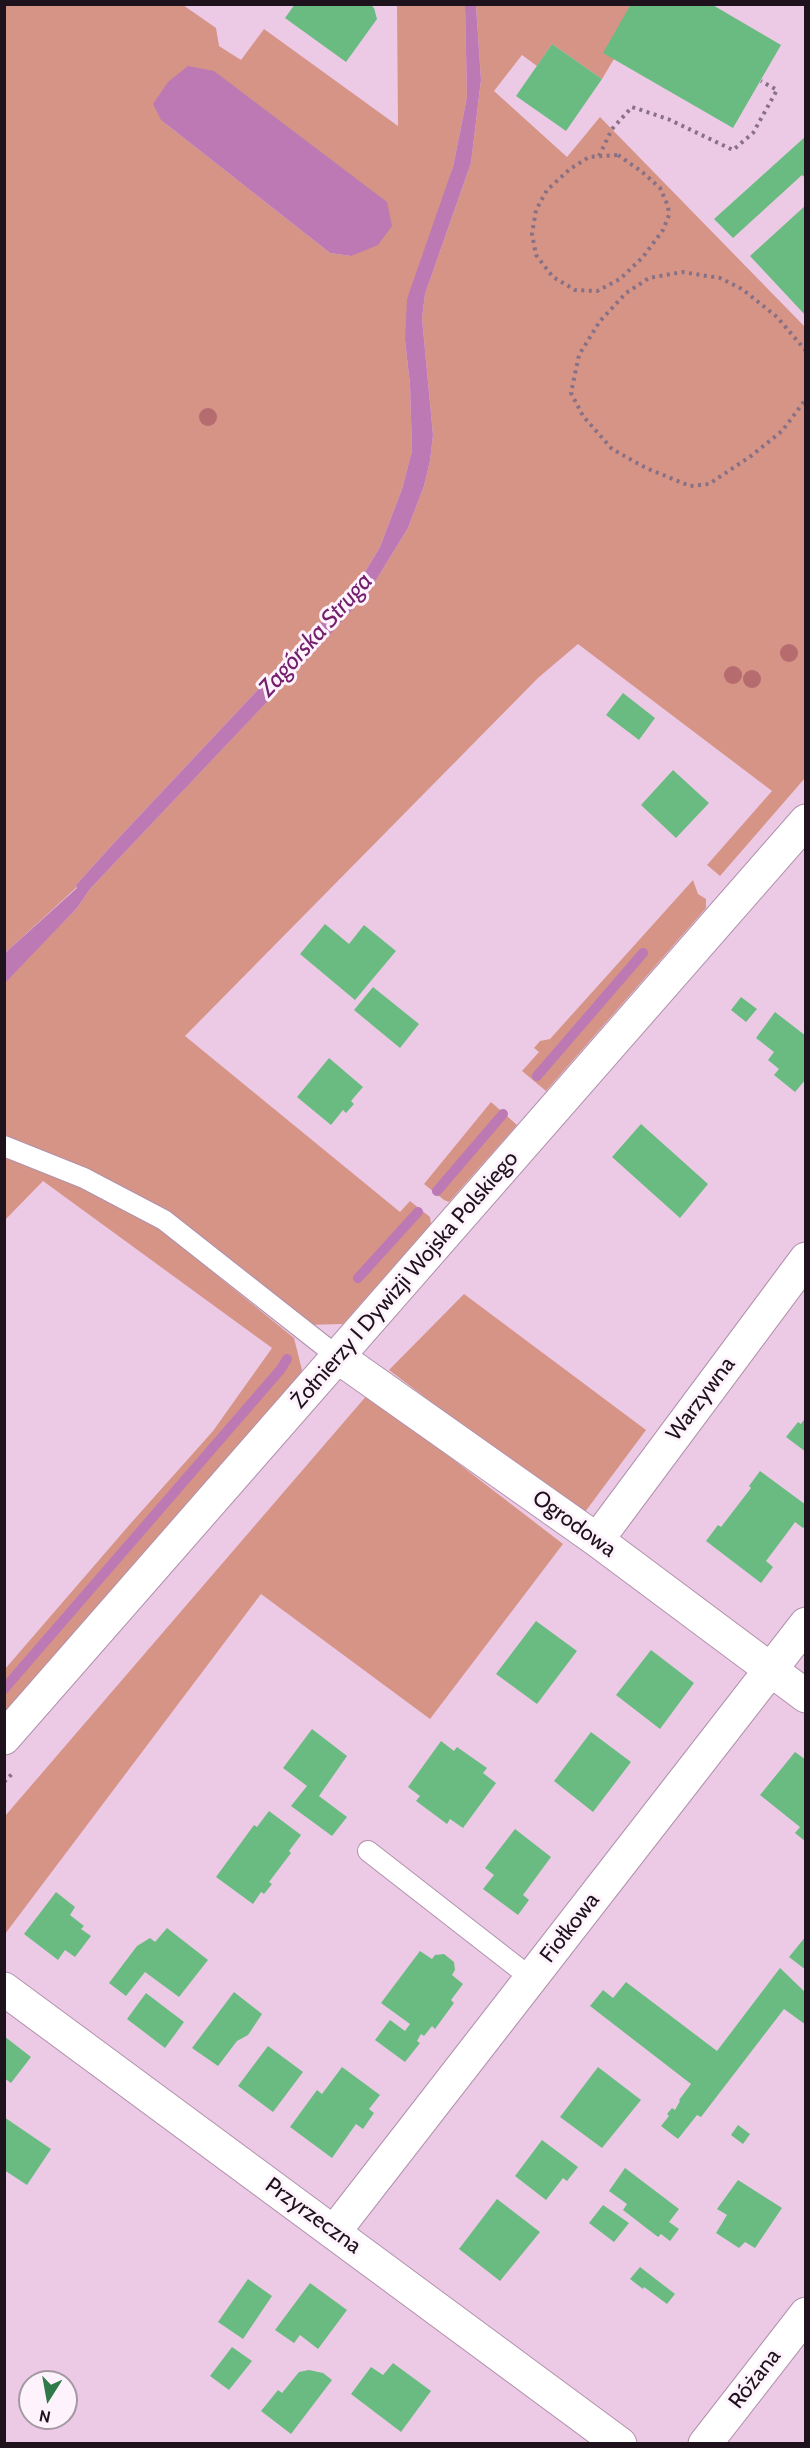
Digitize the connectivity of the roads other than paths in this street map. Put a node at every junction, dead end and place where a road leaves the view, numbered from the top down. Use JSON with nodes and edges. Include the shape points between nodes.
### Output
{"nodes":[{"id":1,"x":806,"y":821,"type":"edge"},
{"id":2,"x":4,"y":1146,"type":"edge"},
{"id":3,"x":806,"y":1259,"type":"edge"},
{"id":4,"x":338,"y":1357,"type":"junction"},
{"id":5,"x":597,"y":1540,"type":"junction"},
{"id":6,"x":806,"y":1624,"type":"edge"},
{"id":7,"x":770,"y":1670,"type":"junction"},
{"id":8,"x":806,"y":1696,"type":"edge"},
{"id":9,"x":4,"y":1738,"type":"edge"},
{"id":10,"x":368,"y":1851,"type":"dead end"},
{"id":11,"x":531,"y":1978,"type":"junction"},
{"id":12,"x":4,"y":1989,"type":"edge"},
{"id":13,"x":334,"y":2232,"type":"junction"},
{"id":14,"x":806,"y":2314,"type":"edge"},
{"id":15,"x":620,"y":2444,"type":"edge"},
{"id":16,"x":705,"y":2444,"type":"edge"}],
"edges":[{"from":1,"to":4,"type":"street","name":"Żołnierzy I Dywizji Wojska Polskiego"},
{"from":2,"to":4,"type":"lane","via":[[84,1178],[164,1220]]},
{"from":3,"to":5,"type":"street","name":"Warzywna"},
{"from":4,"to":5,"type":"street","name":"Ogrodowa"},
{"from":4,"to":9,"type":"street","name":"Żołnierzy I Dywizji Wojska Polskiego"},
{"from":5,"to":7,"type":"street","name":"Ogrodowa"},
{"from":6,"to":7,"type":"street","name":"Fiołkowa"},
{"from":7,"to":8,"type":"street","name":"Ogrodowa"},
{"from":7,"to":11,"type":"street","name":"Fiołkowa"},
{"from":10,"to":11,"type":"lane"},
{"from":11,"to":13,"type":"street","name":"Fiołkowa"},
{"from":12,"to":13,"type":"street","name":"Przyrzeczna"},
{"from":13,"to":15,"type":"street","name":"Przyrzeczna"},
{"from":14,"to":16,"type":"street","name":"Różana"}]}
